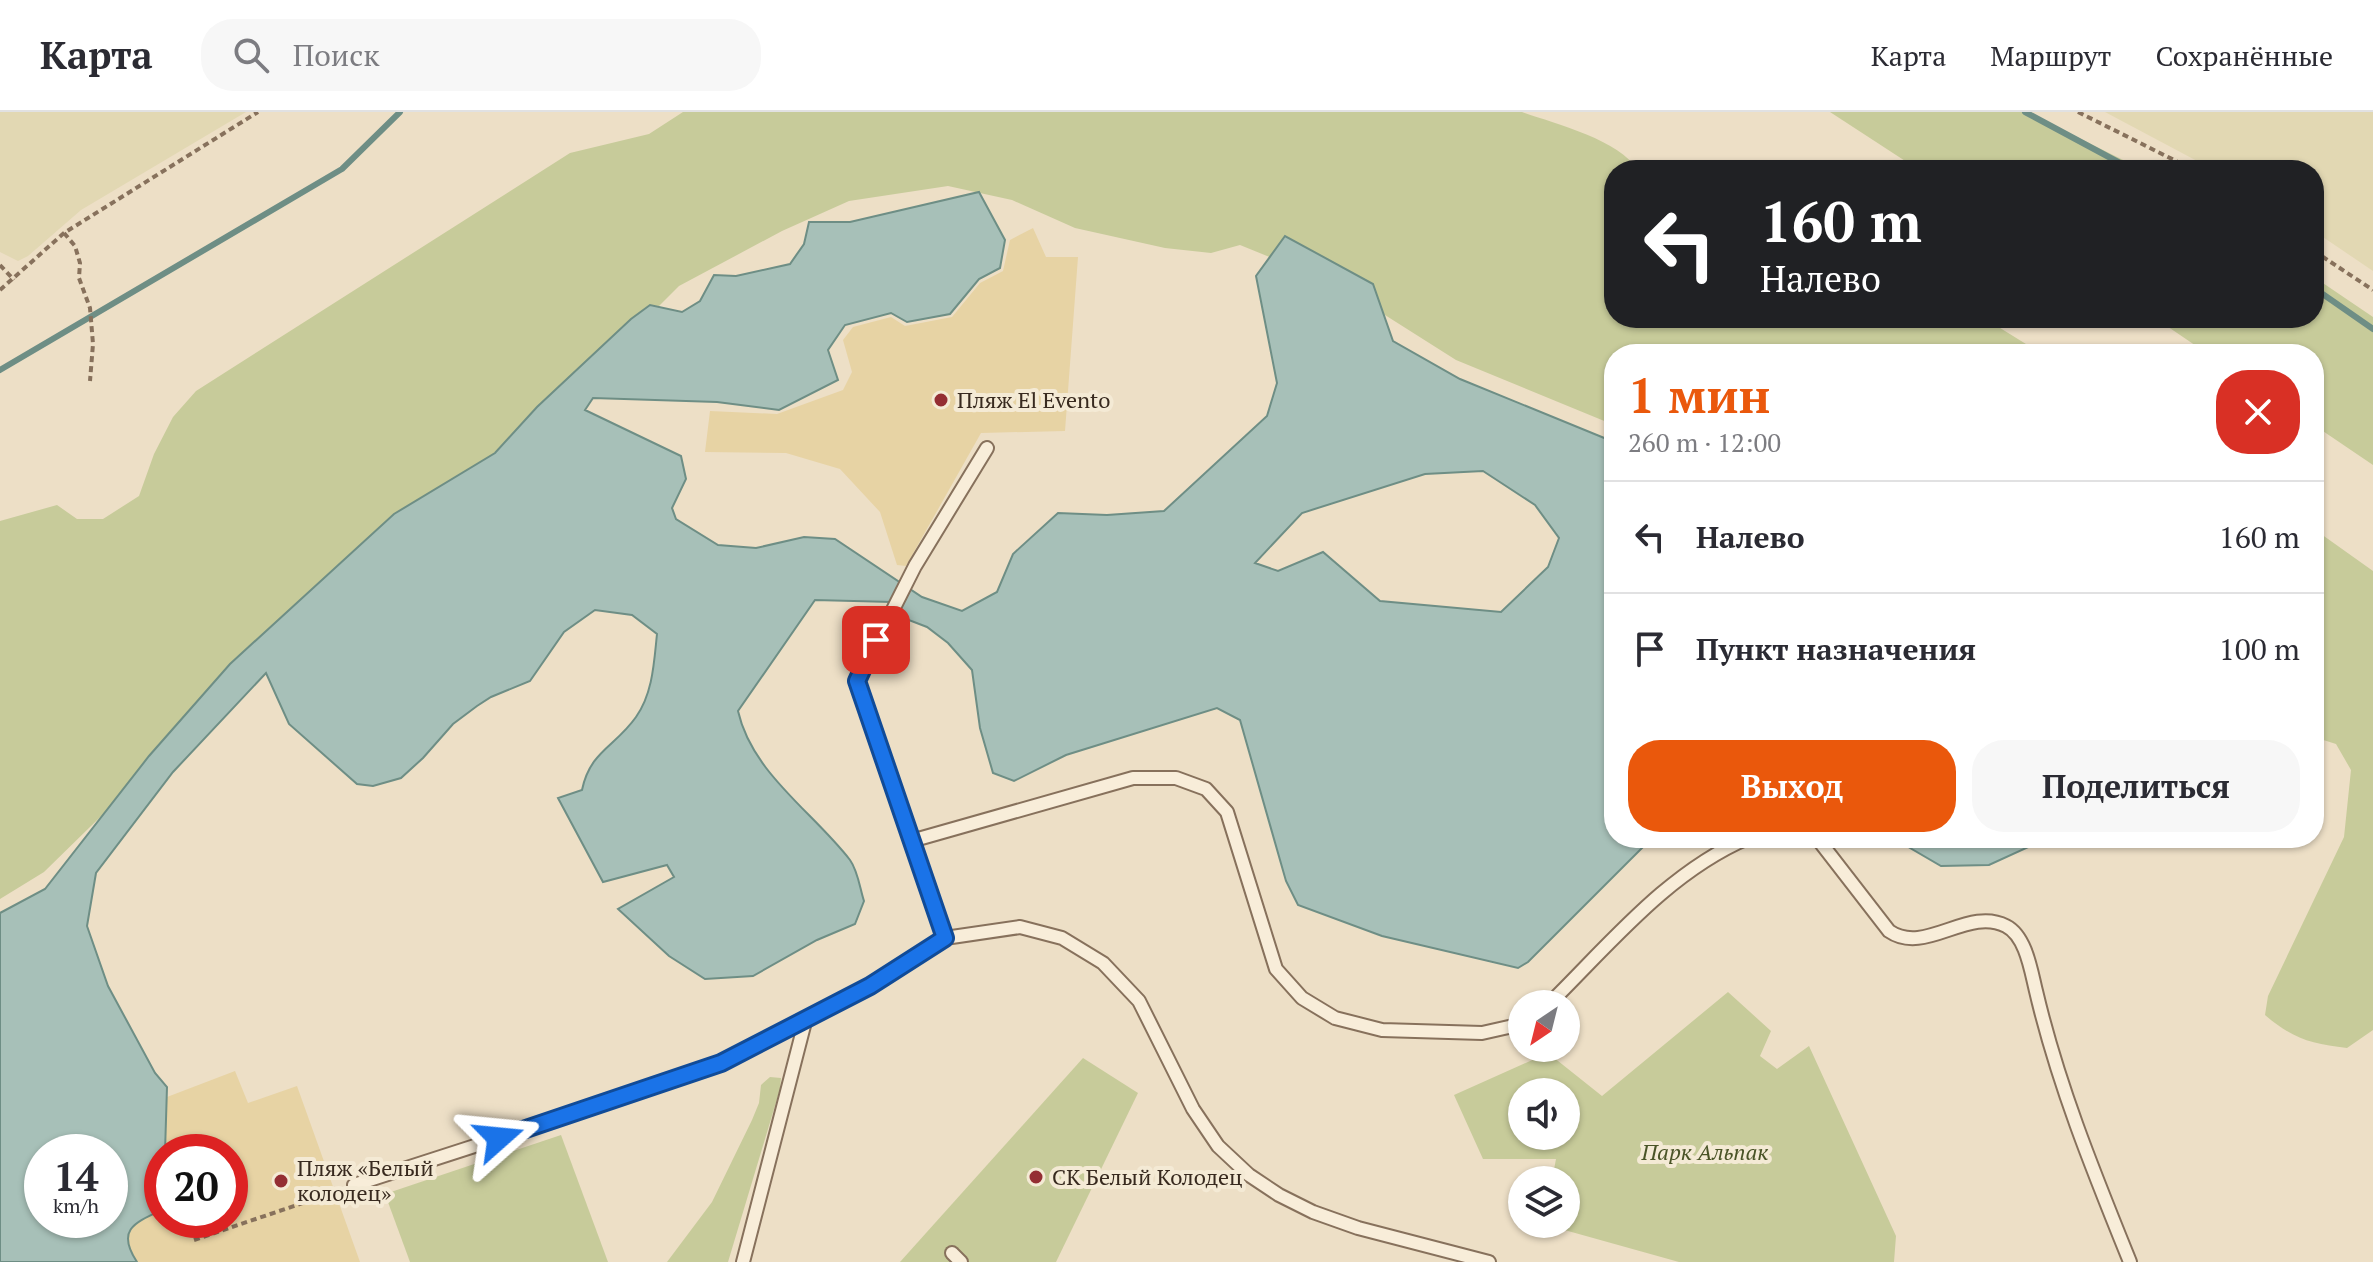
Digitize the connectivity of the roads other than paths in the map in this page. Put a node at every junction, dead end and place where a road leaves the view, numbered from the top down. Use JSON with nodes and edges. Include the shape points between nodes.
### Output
{"nodes":[{"id":1,"x":987,"y":448,"type":"dead end"},
{"id":2,"x":911,"y":841,"type":"junction"},
{"id":3,"x":1724,"y":848,"type":"edge"},
{"id":4,"x":1825,"y":848,"type":"edge"},
{"id":5,"x":945,"y":938,"type":"junction"},
{"id":6,"x":1563,"y":990,"type":"edge"},
{"id":7,"x":806,"y":1018,"type":"junction"},
{"id":8,"x":1508,"y":1027,"type":"edge"},
{"id":9,"x":354,"y":1185,"type":"road end"},
{"id":10,"x":743,"y":1262,"type":"edge"},
{"id":11,"x":1489,"y":1262,"type":"edge"},
{"id":12,"x":2130,"y":1262,"type":"edge"}],
"edges":[{"from":1,"to":2,"type":"lane","via":[[915,566],[857,681]]},
{"from":2,"to":5,"type":"lane"},
{"from":2,"to":8,"type":"lane","via":[[1133,778],[1176,778],[1206,789],[1227,812],[1276,969],[1302,998],[1335,1018],[1382,1030],[1482,1033]]},
{"from":3,"to":6,"type":"lane","via":[[1680,876]]},
{"from":4,"to":12,"type":"lane","via":[[1899,938],[1980,921],[2006,926],[2020,939],[2051,1054]]},
{"from":5,"to":7,"type":"lane","via":[[870,986]]},
{"from":5,"to":11,"type":"lane","via":[[1020,927],[1062,938],[1103,963],[1139,1001],[1193,1109],[1218,1146],[1249,1175],[1313,1212]]},
{"from":7,"to":9,"type":"lane","via":[[721,1063]]},
{"from":7,"to":10,"type":"lane"}]}
